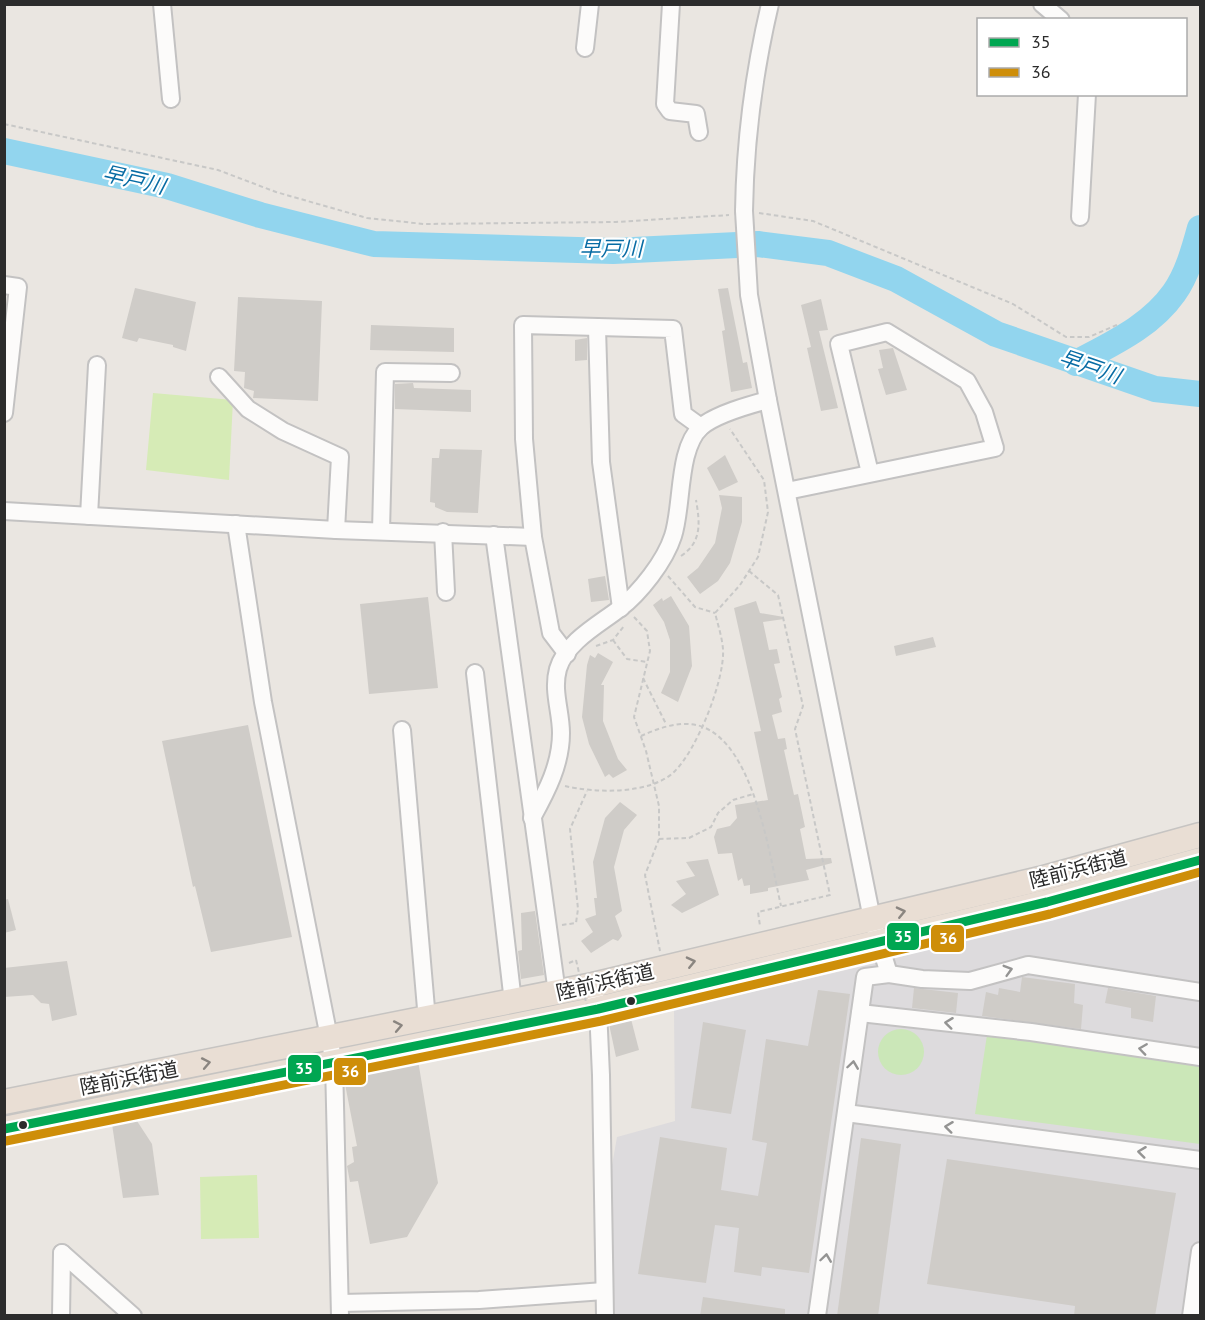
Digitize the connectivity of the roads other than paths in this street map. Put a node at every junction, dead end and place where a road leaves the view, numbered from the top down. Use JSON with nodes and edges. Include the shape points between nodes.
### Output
{"nodes":[{"id":1,"x":162,"y":4,"type":"edge"},
{"id":2,"x":590,"y":4,"type":"edge"},
{"id":3,"x":671,"y":4,"type":"edge"},
{"id":4,"x":770,"y":4,"type":"edge"},
{"id":5,"x":1042,"y":4,"type":"edge"},
{"id":6,"x":1059,"y":18,"type":"edge"},
{"id":7,"x":585,"y":48,"type":"dead end"},
{"id":8,"x":1087,"y":96,"type":"edge"},
{"id":9,"x":171,"y":99,"type":"dead end"},
{"id":10,"x":699,"y":132,"type":"dead end"},
{"id":11,"x":1080,"y":217,"type":"dead end"},
{"id":12,"x":4,"y":285,"type":"edge"},
{"id":13,"x":597,"y":328,"type":"junction"},
{"id":14,"x":97,"y":366,"type":"dead end"},
{"id":15,"x":451,"y":373,"type":"dead end"},
{"id":16,"x":219,"y":377,"type":"dead end"},
{"id":17,"x":768,"y":400,"type":"junction"},
{"id":18,"x":4,"y":414,"type":"edge"},
{"id":19,"x":701,"y":427,"type":"junction"},
{"id":20,"x":870,"y":473,"type":"junction"},
{"id":21,"x":787,"y":491,"type":"junction"},
{"id":22,"x":4,"y":511,"type":"edge"},
{"id":23,"x":89,"y":516,"type":"junction"},
{"id":24,"x":236,"y":524,"type":"junction"},
{"id":25,"x":336,"y":530,"type":"junction"},
{"id":26,"x":381,"y":531,"type":"junction"},
{"id":27,"x":442,"y":532,"type":"junction"},
{"id":28,"x":495,"y":535,"type":"junction"},
{"id":29,"x":533,"y":537,"type":"junction"},
{"id":30,"x":446,"y":592,"type":"dead end"},
{"id":31,"x":626,"y":612,"type":"junction"},
{"id":32,"x":567,"y":654,"type":"junction"},
{"id":33,"x":475,"y":673,"type":"dead end"},
{"id":34,"x":402,"y":730,"type":"dead end"},
{"id":35,"x":532,"y":818,"type":"junction"},
{"id":36,"x":1200,"y":835,"type":"edge"},
{"id":37,"x":1200,"y":860,"type":"edge"},
{"id":38,"x":875,"y":930,"type":"junction"},
{"id":39,"x":889,"y":974,"type":"junction"},
{"id":40,"x":556,"y":981,"type":"junction"},
{"id":41,"x":593,"y":985,"type":"junction"},
{"id":42,"x":1200,"y":992,"type":"edge"},
{"id":43,"x":513,"y":1002,"type":"junction"},
{"id":44,"x":860,"y":1012,"type":"junction"},
{"id":45,"x":595,"y":1016,"type":"junction"},
{"id":46,"x":427,"y":1020,"type":"junction"},
{"id":47,"x":329,"y":1039,"type":"junction"},
{"id":48,"x":1200,"y":1057,"type":"edge"},
{"id":49,"x":334,"y":1063,"type":"junction"},
{"id":50,"x":4,"y":1102,"type":"edge"},
{"id":51,"x":846,"y":1113,"type":"junction"},
{"id":52,"x":4,"y":1129,"type":"edge"},
{"id":53,"x":1200,"y":1160,"type":"edge"},
{"id":54,"x":1200,"y":1251,"type":"edge"},
{"id":55,"x":604,"y":1291,"type":"junction"},
{"id":56,"x":340,"y":1309,"type":"edge"},
{"id":57,"x":130,"y":1314,"type":"edge"},
{"id":58,"x":61,"y":1316,"type":"edge"},
{"id":59,"x":605,"y":1316,"type":"edge"},
{"id":60,"x":817,"y":1316,"type":"edge"},
{"id":61,"x":1191,"y":1316,"type":"edge"}],
"edges":[{"from":1,"to":9,"type":"street"},
{"from":2,"to":7,"type":"street"},
{"from":3,"to":10,"type":"street","via":[[665,104],[670,111],[696,114]]},
{"from":4,"to":17,"type":"street","bridge":true,"via":[[752,97],[744,166],[749,295]]},
{"from":5,"to":6,"type":"street"},
{"from":8,"to":11,"type":"street"},
{"from":12,"to":18,"type":"street","via":[[18,287]]},
{"from":13,"to":19,"type":"street","via":[[673,329],[683,414]]},
{"from":13,"to":29,"type":"street","via":[[523,324],[524,440]]},
{"from":13,"to":31,"type":"street","via":[[601,462]]},
{"from":14,"to":23,"type":"street"},
{"from":15,"to":26,"type":"street","via":[[385,372]]},
{"from":16,"to":25,"type":"street","via":[[248,409],[340,458]]},
{"from":17,"to":19,"type":"street","via":[[744,406]]},
{"from":17,"to":21,"type":"street"},
{"from":19,"to":31,"type":"street","via":[[684,462],[673,538]]},
{"from":20,"to":20,"type":"street","via":[[995,448],[984,412],[967,381],[886,332],[839,344]]},
{"from":20,"to":21,"type":"street"},
{"from":21,"to":38,"type":"street"},
{"from":22,"to":23,"type":"street"},
{"from":23,"to":24,"type":"street"},
{"from":24,"to":25,"type":"street"},
{"from":24,"to":47,"type":"street","via":[[263,702]]},
{"from":25,"to":26,"type":"street"},
{"from":26,"to":27,"type":"street"},
{"from":27,"to":28,"type":"street"},
{"from":27,"to":30,"type":"street"},
{"from":28,"to":29,"type":"street"},
{"from":28,"to":35,"type":"street"},
{"from":29,"to":32,"type":"street","via":[[551,633]]},
{"from":31,"to":32,"type":"street","via":[[581,638]]},
{"from":32,"to":35,"type":"street","via":[[558,668],[556,694],[561,732],[557,760],[552,783]]},
{"from":33,"to":43,"type":"street"},
{"from":34,"to":46,"type":"street"},
{"from":35,"to":40,"type":"street"},
{"from":38,"to":36,"type":"highway","name":"陸前浜街道","one_way":true},
{"from":37,"to":38,"type":"highway","name":"陸前浜街道","via":[[1058,899]]},
{"from":38,"to":39,"type":"street"},
{"from":41,"to":38,"type":"highway","name":"陸前浜街道","one_way":true,"via":[[763,945]]},
{"from":38,"to":45,"type":"highway","name":"陸前浜街道"},
{"from":39,"to":42,"type":"street","one_way":true,"via":[[970,981],[1028,964]]},
{"from":39,"to":44,"type":"street","via":[[865,978]]},
{"from":40,"to":41,"type":"highway","name":"陸前浜街道"},
{"from":40,"to":43,"type":"highway","name":"陸前浜街道"},
{"from":41,"to":45,"type":"street"},
{"from":43,"to":46,"type":"highway","name":"陸前浜街道"},
{"from":48,"to":44,"type":"street","one_way":true},
{"from":51,"to":44,"type":"street","one_way":true},
{"from":45,"to":49,"type":"highway","name":"陸前浜街道"},
{"from":45,"to":55,"type":"street","via":[[602,1076]]},
{"from":47,"to":46,"type":"highway","name":"陸前浜街道","one_way":true},
{"from":47,"to":49,"type":"street"},
{"from":50,"to":47,"type":"highway","name":"陸前浜街道","one_way":true},
{"from":49,"to":52,"type":"highway","name":"陸前浜街道"},
{"from":49,"to":56,"type":"street"},
{"from":53,"to":51,"type":"street","one_way":true},
{"from":60,"to":51,"type":"street","one_way":true},
{"from":54,"to":61,"type":"street"},
{"from":55,"to":56,"type":"street"},
{"from":55,"to":59,"type":"street"},
{"from":57,"to":58,"type":"street","via":[[62,1253]]}]}
